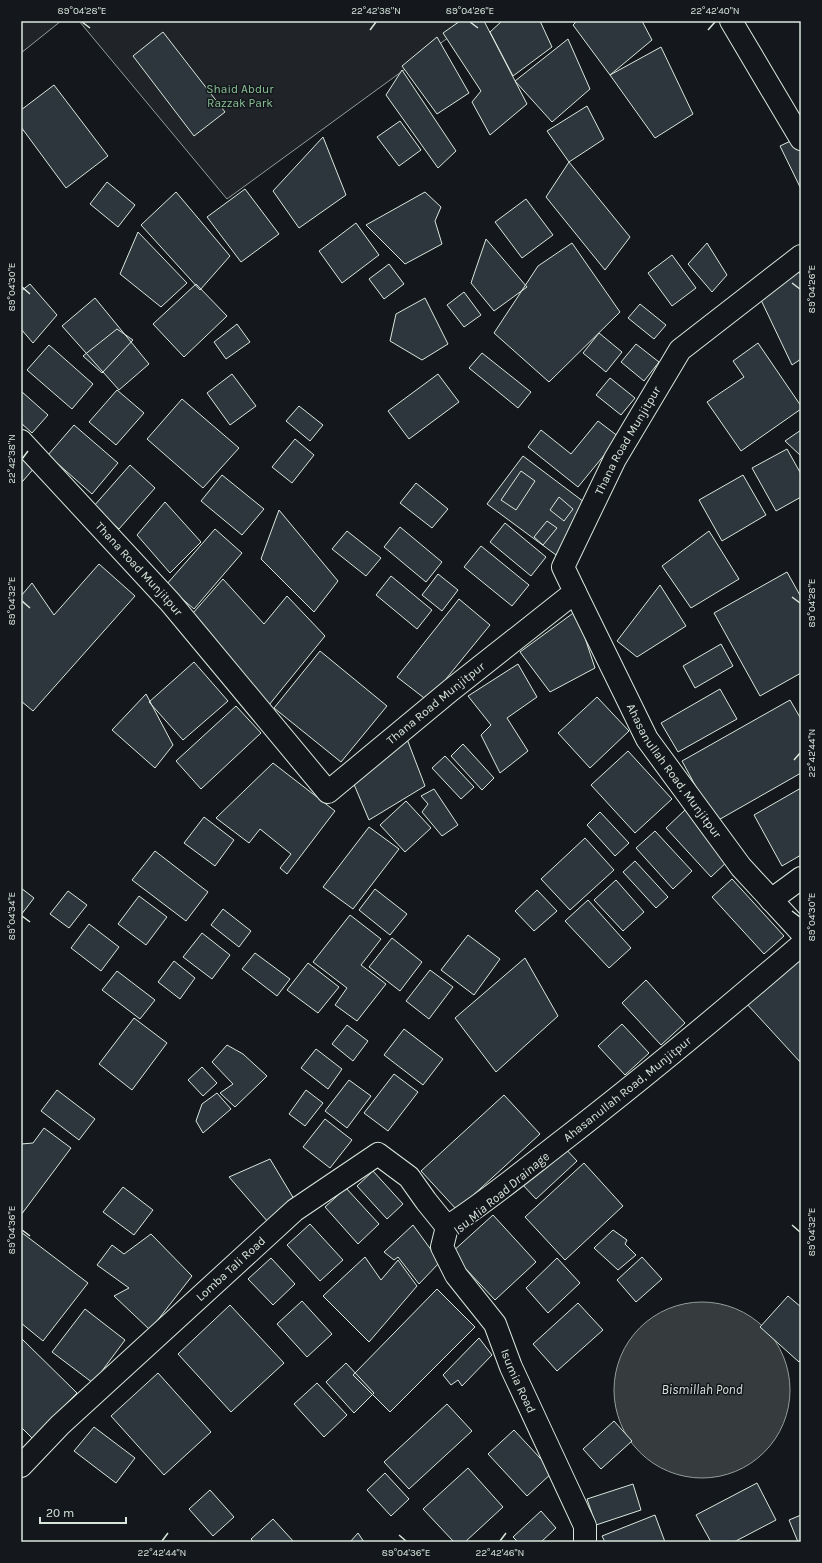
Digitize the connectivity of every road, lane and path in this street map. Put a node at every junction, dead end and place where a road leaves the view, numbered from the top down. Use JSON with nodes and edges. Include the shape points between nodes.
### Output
{"nodes":[{"id":1,"x":731,"y":21,"type":"edge"},
{"id":2,"x":801,"y":139,"type":"edge"},
{"id":3,"x":801,"y":256,"type":"edge"},
{"id":4,"x":21,"y":441,"type":"edge"},
{"id":5,"x":575,"y":592,"type":"junction"},
{"id":6,"x":801,"y":878,"type":"edge"},
{"id":7,"x":771,"y":900,"type":"junction"},
{"id":8,"x":801,"y":932,"type":"edge"},
{"id":9,"x":801,"y":945,"type":"edge"},
{"id":10,"x":447,"y":1226,"type":"junction"},
{"id":11,"x":21,"y":1466,"type":"edge"},
{"id":12,"x":585,"y":1542,"type":"edge"}],
"edges":[{"from":1,"to":2,"type":"street"},
{"from":3,"to":5,"type":"street","name":"Thana Road Munjitpur","via":[[680,350],[615,459],[563,567]]},
{"from":4,"to":5,"type":"street","name":"Thana Road Munjitpur","via":[[170,602],[328,792],[450,690]]},
{"from":5,"to":7,"type":"street","name":"Ahasanullah Road, Munjitpur","via":[[646,739],[741,867]]},
{"from":6,"to":7,"type":"street"},
{"from":7,"to":8,"type":"street","name":"Ahasanullah Road, Munjitpur"},
{"from":9,"to":10,"type":"street","name":"Ahasanullah Road, Munjitpur","via":[[611,1103],[476,1209]]},
{"from":10,"to":11,"type":"street","name":"Lomba Tali Road","via":[[408,1176],[378,1154],[295,1210],[60,1425]]},
{"from":10,"to":12,"type":"street","name":"Isumia Road","via":[[442,1247],[456,1275],[495,1324],[511,1368],[585,1526]]}]}
